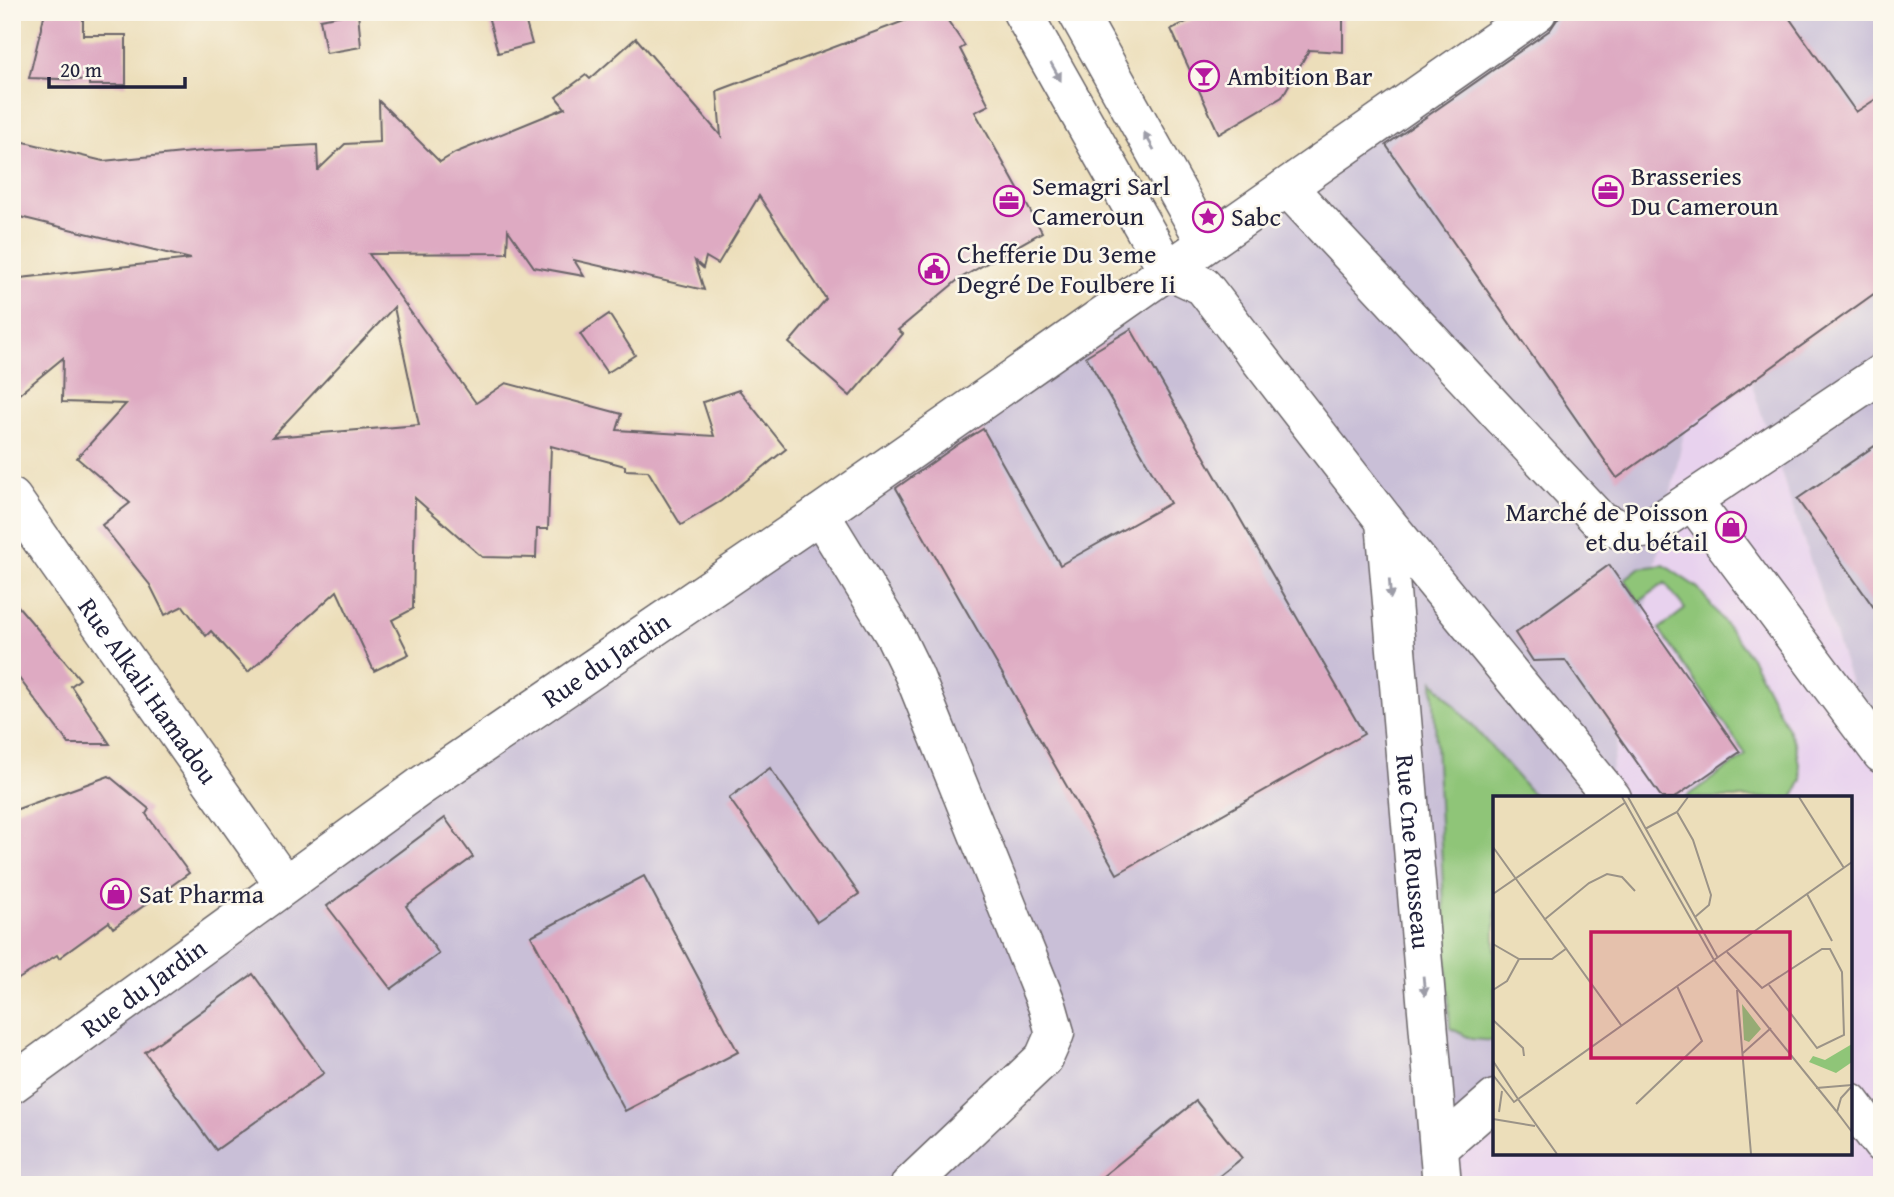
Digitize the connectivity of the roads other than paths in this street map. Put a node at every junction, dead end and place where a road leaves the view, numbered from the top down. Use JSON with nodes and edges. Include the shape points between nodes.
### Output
{"nodes":[{"id":1,"x":1022,"y":12,"type":"edge"},
{"id":2,"x":1077,"y":12,"type":"edge"},
{"id":3,"x":1537,"y":12,"type":"edge"},
{"id":4,"x":1288,"y":188,"type":"junction"},
{"id":5,"x":1206,"y":243,"type":"junction"},
{"id":6,"x":1167,"y":270,"type":"junction"},
{"id":7,"x":1203,"y":286,"type":"junction"},
{"id":8,"x":1882,"y":373,"type":"edge"},
{"id":9,"x":12,"y":498,"type":"edge"},
{"id":10,"x":1692,"y":500,"type":"junction"},
{"id":11,"x":820,"y":514,"type":"junction"},
{"id":12,"x":1385,"y":521,"type":"junction"},
{"id":13,"x":1882,"y":754,"type":"edge"},
{"id":14,"x":1610,"y":796,"type":"edge"},
{"id":15,"x":284,"y":884,"type":"junction"},
{"id":16,"x":12,"y":1084,"type":"edge"},
{"id":17,"x":1493,"y":1101,"type":"edge"},
{"id":18,"x":1852,"y":1105,"type":"edge"},
{"id":19,"x":1882,"y":1144,"type":"edge"},
{"id":20,"x":1440,"y":1166,"type":"edge"},
{"id":21,"x":910,"y":1185,"type":"edge"}],
"edges":[{"from":1,"to":6,"type":"main road","one_way":true},
{"from":5,"to":2,"type":"main road","one_way":true},
{"from":3,"to":4,"type":"main road","name":"Rue du Jardin"},
{"from":4,"to":5,"type":"main road","name":"Rue du Jardin"},
{"from":4,"to":10,"type":"main road","via":[[1599,520],[1623,531],[1650,528]]},
{"from":5,"to":6,"type":"main road","name":"Rue du Jardin"},
{"from":5,"to":7,"type":"main road"},
{"from":6,"to":7,"type":"main road"},
{"from":6,"to":11,"type":"main road","name":"Rue du Jardin"},
{"from":7,"to":12,"type":"main road"},
{"from":8,"to":10,"type":"main road"},
{"from":9,"to":15,"type":"main road","name":"Rue Alkali Hamadou"},
{"from":10,"to":13,"type":"main road"},
{"from":11,"to":15,"type":"main road","name":"Rue du Jardin"},
{"from":11,"to":21,"type":"main road","via":[[914,675],[1055,1032],[1044,1058]]},
{"from":12,"to":14,"type":"main road"},
{"from":12,"to":20,"type":"main road","name":"Rue Cne Rousseau","one_way":true},
{"from":15,"to":16,"type":"main road","name":"Rue du Jardin"},
{"from":17,"to":20,"type":"main road"},
{"from":18,"to":19,"type":"main road"}]}
